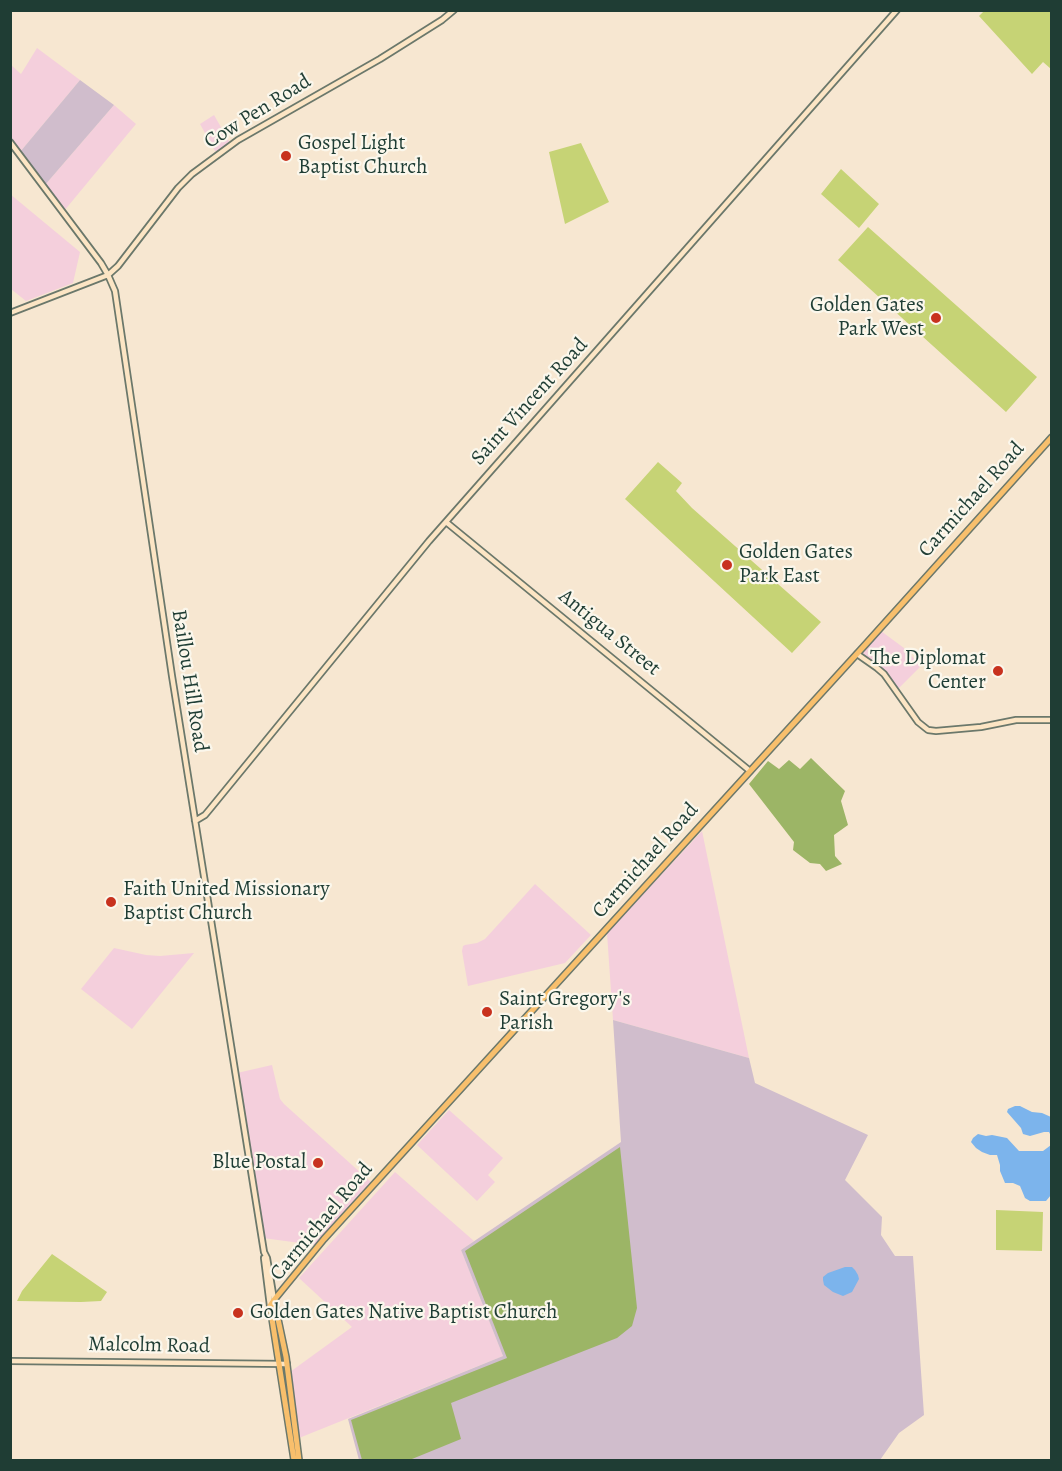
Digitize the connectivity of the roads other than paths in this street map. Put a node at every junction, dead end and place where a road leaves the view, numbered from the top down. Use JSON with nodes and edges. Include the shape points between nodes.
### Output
{"nodes":[{"id":1,"x":454,"y":10,"type":"edge"},
{"id":2,"x":897,"y":10,"type":"edge"},
{"id":3,"x":10,"y":142,"type":"edge"},
{"id":4,"x":108,"y":275,"type":"junction"},
{"id":5,"x":10,"y":313,"type":"edge"},
{"id":6,"x":1052,"y":436,"type":"edge"},
{"id":7,"x":446,"y":522,"type":"junction"},
{"id":8,"x":857,"y":654,"type":"junction"},
{"id":9,"x":1052,"y":720,"type":"edge"},
{"id":10,"x":750,"y":771,"type":"junction"},
{"id":11,"x":195,"y":821,"type":"junction"},
{"id":12,"x":265,"y":1255,"type":"junction"},
{"id":13,"x":281,"y":1292,"type":"junction"},
{"id":14,"x":274,"y":1300,"type":"junction"},
{"id":15,"x":270,"y":1306,"type":"junction"},
{"id":16,"x":277,"y":1313,"type":"junction"},
{"id":17,"x":10,"y":1361,"type":"edge"},
{"id":18,"x":283,"y":1364,"type":"junction"},
{"id":19,"x":294,"y":1461,"type":"edge"},
{"id":20,"x":299,"y":1461,"type":"edge"}],
"edges":[{"from":1,"to":4,"type":"street","name":"Cow Pen Road","via":[[387,54],[237,140],[200,168],[178,188]]},
{"from":2,"to":7,"type":"street","name":"Saint Vincent Road"},
{"from":3,"to":4,"type":"street","name":"Baillou Hill Road"},
{"from":4,"to":5,"type":"street"},
{"from":4,"to":11,"type":"street","name":"Baillou Hill Road","via":[[115,295]]},
{"from":6,"to":8,"type":"main road","name":"Carmichael Road"},
{"from":7,"to":10,"type":"street","name":"Antigua Street"},
{"from":7,"to":11,"type":"street","name":"Saint Vincent Road","via":[[205,815]]},
{"from":8,"to":9,"type":"street","via":[[884,674],[918,723],[928,730]]},
{"from":8,"to":10,"type":"main road","name":"Carmichael Road"},
{"from":10,"to":13,"type":"main road","name":"Carmichael Road","via":[[324,1239]]},
{"from":11,"to":12,"type":"street","name":"Baillou Hill Road"},
{"from":12,"to":14,"type":"street","name":"Baillou Hill Road"},
{"from":12,"to":15,"type":"street","name":"Baillou Hill Road"},
{"from":13,"to":14,"type":"main road"},
{"from":13,"to":16,"type":"main road","name":"Carmichael Road"},
{"from":14,"to":15,"type":"main road"},
{"from":14,"to":16,"type":"main road","name":"Baillou Hill Road"},
{"from":15,"to":18,"type":"main road","name":"Baillou Hill Road"},
{"from":16,"to":18,"type":"main road","name":"Baillou Hill Road"},
{"from":17,"to":18,"type":"street","name":"Malcolm Road"},
{"from":18,"to":19,"type":"main road","name":"Baillou Hill Road"},
{"from":18,"to":20,"type":"main road","name":"Baillou Hill Road"}]}
